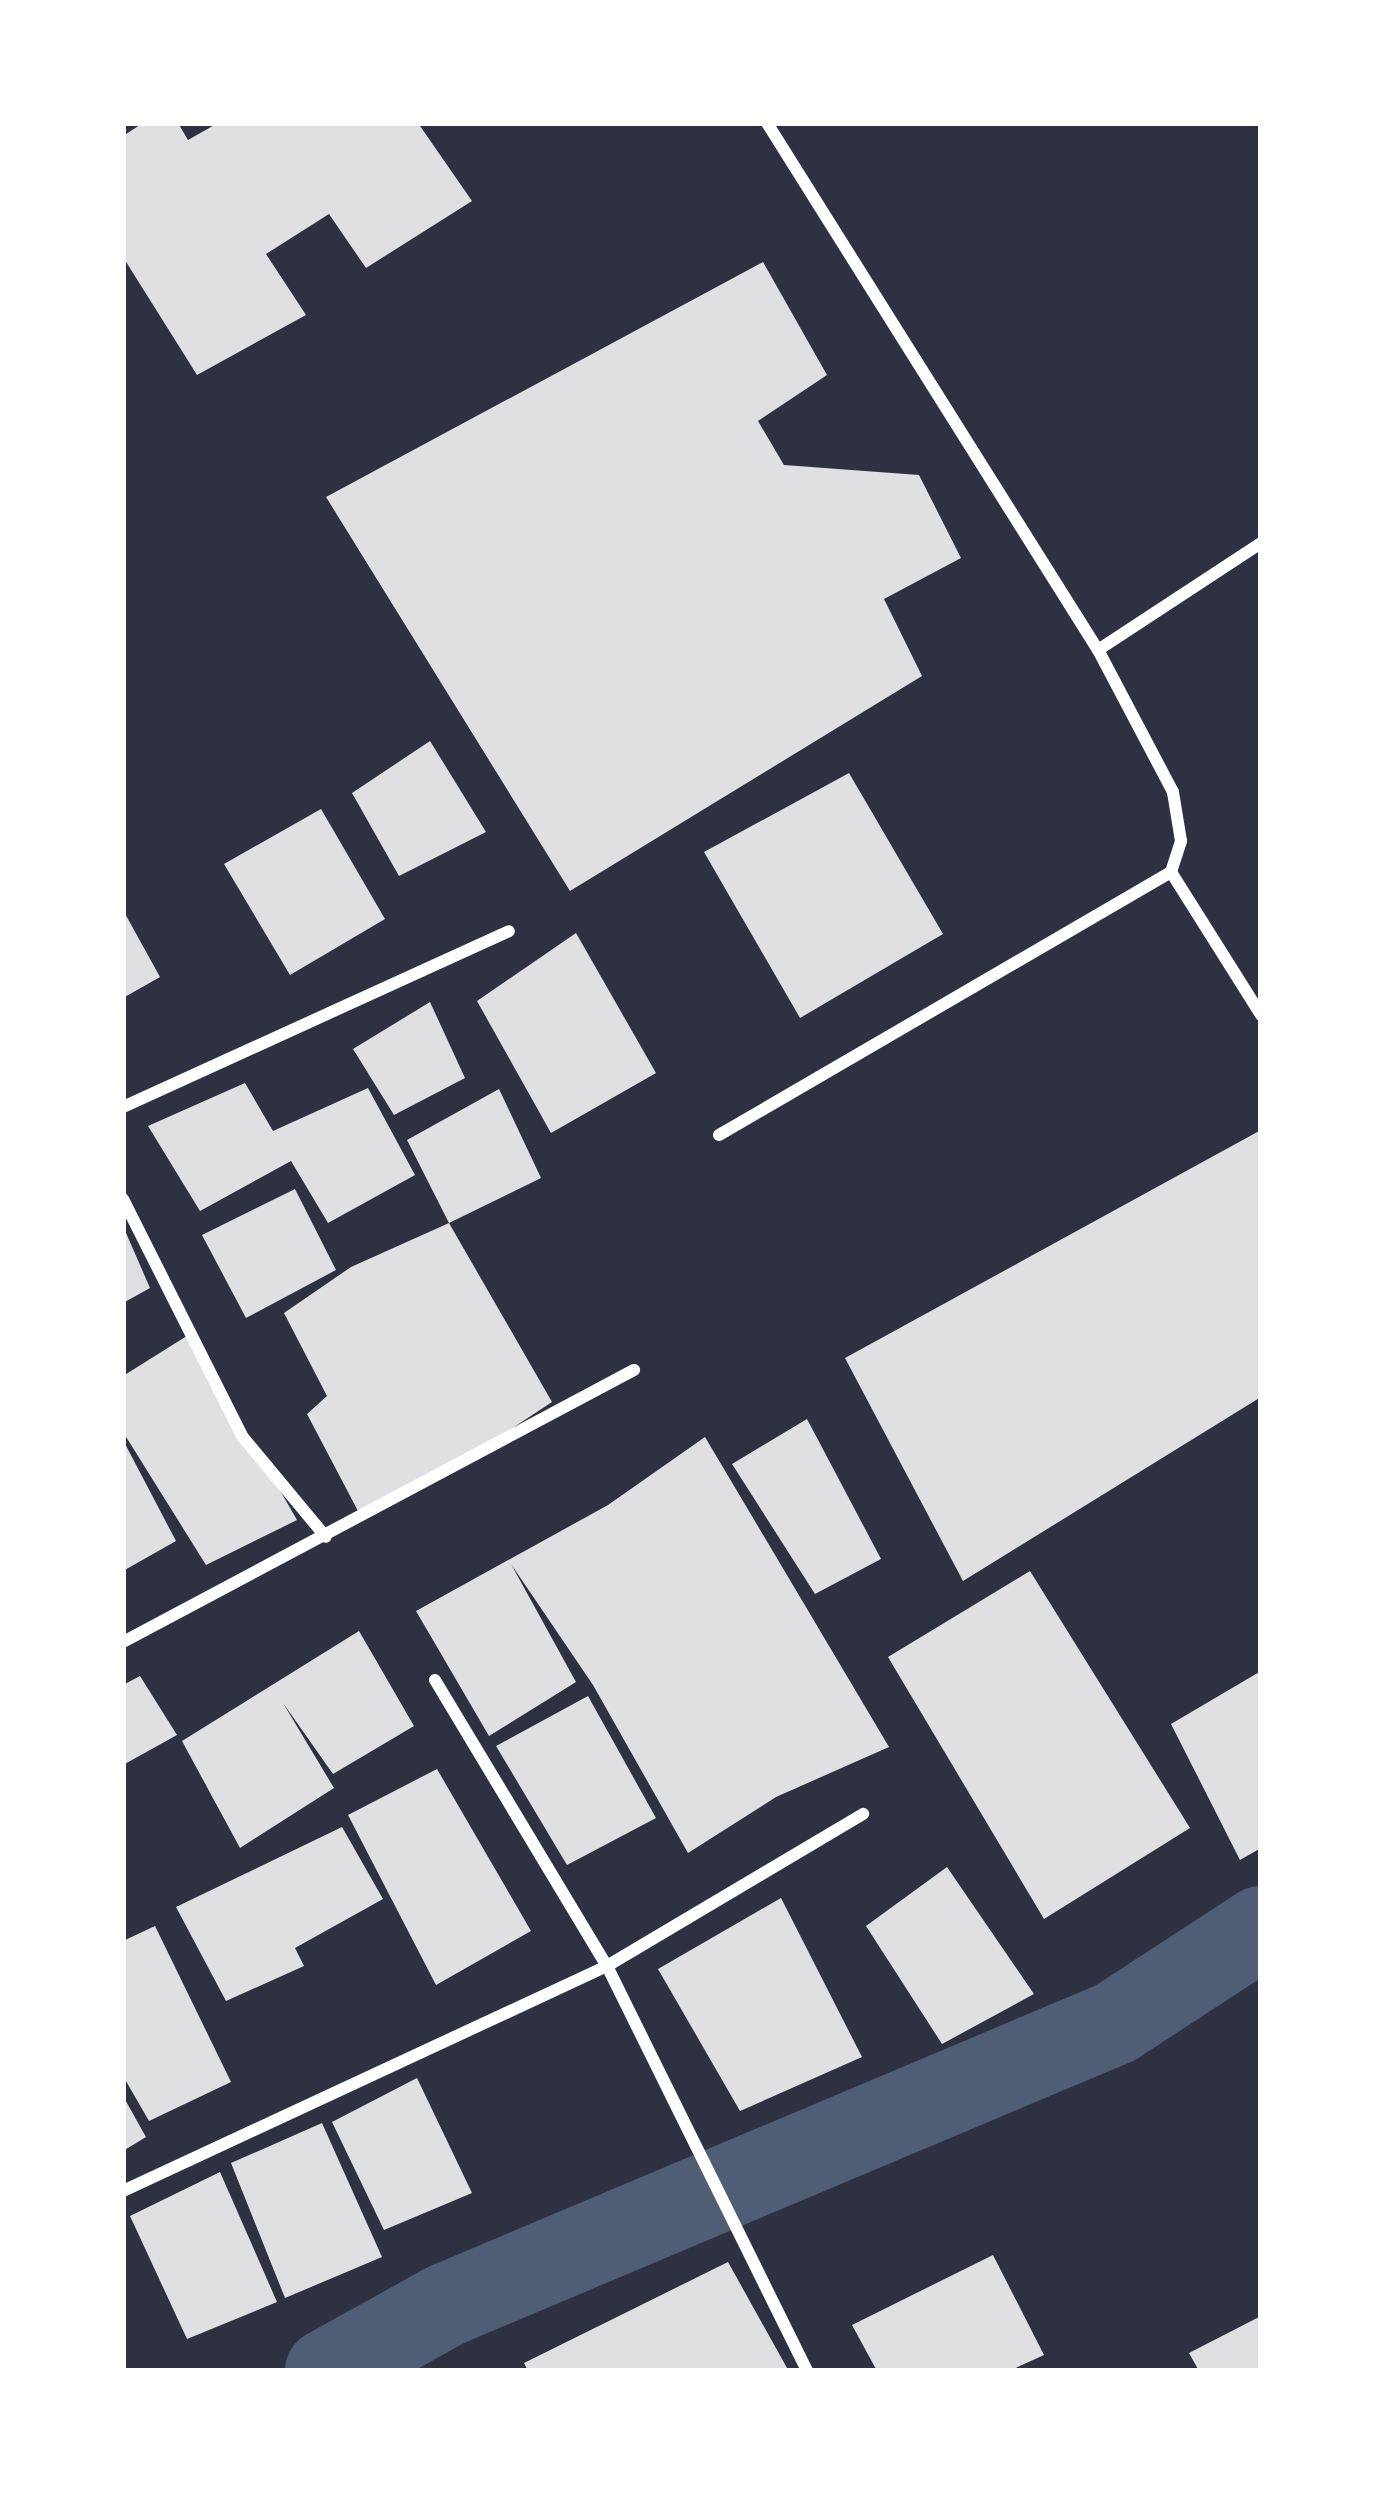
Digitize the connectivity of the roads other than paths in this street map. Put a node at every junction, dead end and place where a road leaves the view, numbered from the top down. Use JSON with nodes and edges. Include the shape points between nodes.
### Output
{"nodes":[{"id":1,"x":767,"y":123,"type":"edge"},
{"id":2,"x":1261,"y":543,"type":"edge"},
{"id":3,"x":1098,"y":650,"type":"junction"},
{"id":4,"x":1172,"y":872,"type":"junction"},
{"id":5,"x":509,"y":931,"type":"dead end"},
{"id":6,"x":1261,"y":1015,"type":"edge"},
{"id":7,"x":123,"y":1107,"type":"edge"},
{"id":8,"x":719,"y":1135,"type":"dead end"},
{"id":9,"x":123,"y":1199,"type":"edge"},
{"id":10,"x":634,"y":1370,"type":"dead end"},
{"id":11,"x":326,"y":1537,"type":"junction"},
{"id":12,"x":123,"y":1642,"type":"edge"},
{"id":13,"x":435,"y":1680,"type":"dead end"},
{"id":14,"x":863,"y":1814,"type":"dead end"},
{"id":15,"x":608,"y":1966,"type":"junction"},
{"id":16,"x":123,"y":2191,"type":"edge"},
{"id":17,"x":807,"y":2371,"type":"edge"}],
"edges":[{"from":1,"to":3,"type":"street"},
{"from":2,"to":3,"type":"street"},
{"from":3,"to":4,"type":"street","via":[[1173,792],[1181,841]]},
{"from":4,"to":6,"type":"street"},
{"from":4,"to":8,"type":"street"},
{"from":5,"to":7,"type":"street"},
{"from":9,"to":11,"type":"street","via":[[242,1436]]},
{"from":10,"to":11,"type":"street"},
{"from":11,"to":12,"type":"street"},
{"from":13,"to":15,"type":"street"},
{"from":14,"to":15,"type":"street"},
{"from":15,"to":16,"type":"street"},
{"from":15,"to":17,"type":"street"}]}
